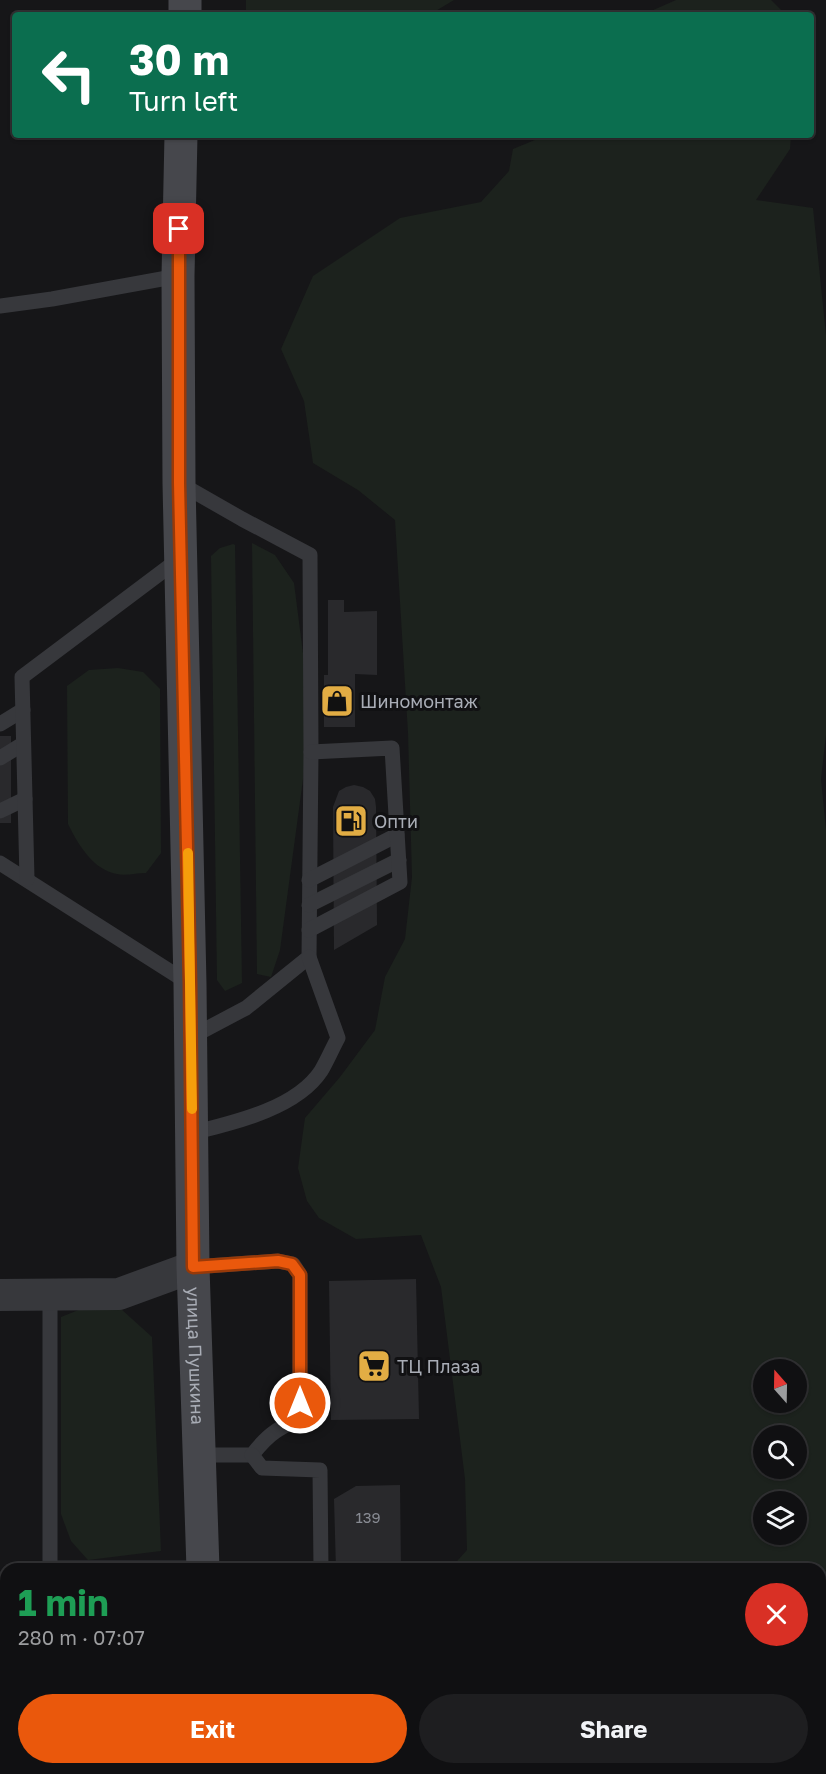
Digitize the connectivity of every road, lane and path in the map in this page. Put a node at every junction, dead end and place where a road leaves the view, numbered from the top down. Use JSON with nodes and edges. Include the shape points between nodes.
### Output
{"nodes":[{"id":1,"x":182,"y":138,"type":"edge"},
{"id":2,"x":178,"y":276,"type":"junction"},
{"id":3,"x":0,"y":306,"type":"edge"},
{"id":4,"x":179,"y":483,"type":"junction"},
{"id":5,"x":181,"y":557,"type":"junction"},
{"id":6,"x":23,"y":710,"type":"junction"},
{"id":7,"x":0,"y":724,"type":"edge"},
{"id":8,"x":23,"y":744,"type":"junction"},
{"id":9,"x":311,"y":752,"type":"junction"},
{"id":10,"x":0,"y":758,"type":"edge"},
{"id":11,"x":25,"y":799,"type":"junction"},
{"id":12,"x":0,"y":811,"type":"edge"},
{"id":13,"x":397,"y":835,"type":"junction"},
{"id":14,"x":399,"y":860,"type":"junction"},
{"id":15,"x":0,"y":863,"type":"edge"},
{"id":16,"x":27,"y":879,"type":"junction"},
{"id":17,"x":309,"y":880,"type":"junction"},
{"id":18,"x":309,"y":904,"type":"junction"},
{"id":19,"x":309,"y":930,"type":"junction"},
{"id":20,"x":309,"y":957,"type":"junction"},
{"id":21,"x":190,"y":984,"type":"junction"},
{"id":22,"x":191,"y":1037,"type":"junction"},
{"id":23,"x":192,"y":1133,"type":"junction"},
{"id":24,"x":193,"y":1267,"type":"junction"},
{"id":25,"x":50,"y":1294,"type":"junction"},
{"id":26,"x":0,"y":1295,"type":"edge"},
{"id":27,"x":199,"y":1455,"type":"junction"},
{"id":28,"x":252,"y":1455,"type":"junction"},
{"id":29,"x":50,"y":1563,"type":"edge"},
{"id":30,"x":203,"y":1563,"type":"edge"},
{"id":31,"x":321,"y":1563,"type":"edge"}],
"edges":[{"from":1,"to":2,"type":"main road","name":"улица Пушкина"},
{"from":2,"to":3,"type":"lane"},
{"from":2,"to":4,"type":"main road","name":"улица Пушкина"},
{"from":4,"to":5,"type":"main road","name":"улица Пушкина"},
{"from":4,"to":9,"type":"lane","via":[[310,555]]},
{"from":5,"to":6,"type":"lane","via":[[22,677]]},
{"from":5,"to":21,"type":"main road","name":"улица Пушкина"},
{"from":6,"to":7,"type":"lane"},
{"from":6,"to":8,"type":"lane"},
{"from":8,"to":10,"type":"lane"},
{"from":8,"to":11,"type":"lane"},
{"from":9,"to":13,"type":"lane","via":[[392,748]]},
{"from":9,"to":17,"type":"lane"},
{"from":11,"to":12,"type":"lane"},
{"from":11,"to":16,"type":"lane"},
{"from":13,"to":14,"type":"lane"},
{"from":13,"to":17,"type":"lane"},
{"from":14,"to":18,"type":"lane"},
{"from":14,"to":19,"type":"lane","via":[[400,882]]},
{"from":15,"to":16,"type":"lane"},
{"from":16,"to":21,"type":"lane"},
{"from":17,"to":18,"type":"lane"},
{"from":18,"to":19,"type":"lane"},
{"from":19,"to":20,"type":"lane"},
{"from":20,"to":22,"type":"lane","via":[[246,1008]]},
{"from":20,"to":23,"type":"lane","via":[[338,1038],[320,1073],[298,1094],[249,1119]]},
{"from":21,"to":22,"type":"main road","name":"улица Пушкина"},
{"from":22,"to":23,"type":"main road","name":"улица Пушкина"},
{"from":23,"to":24,"type":"main road","name":"улица Пушкина"},
{"from":24,"to":25,"type":"street","via":[[119,1294]]},
{"from":24,"to":27,"type":"main road","name":"улица Пушкина"},
{"from":24,"to":28,"type":"lane","via":[[278,1261],[292,1264],[300,1275],[298,1413]]},
{"from":25,"to":26,"type":"street"},
{"from":25,"to":29,"type":"lane"},
{"from":27,"to":28,"type":"lane"},
{"from":27,"to":30,"type":"main road","name":"улица Пушкина"},
{"from":28,"to":31,"type":"lane","via":[[261,1468],[320,1470]]}]}
